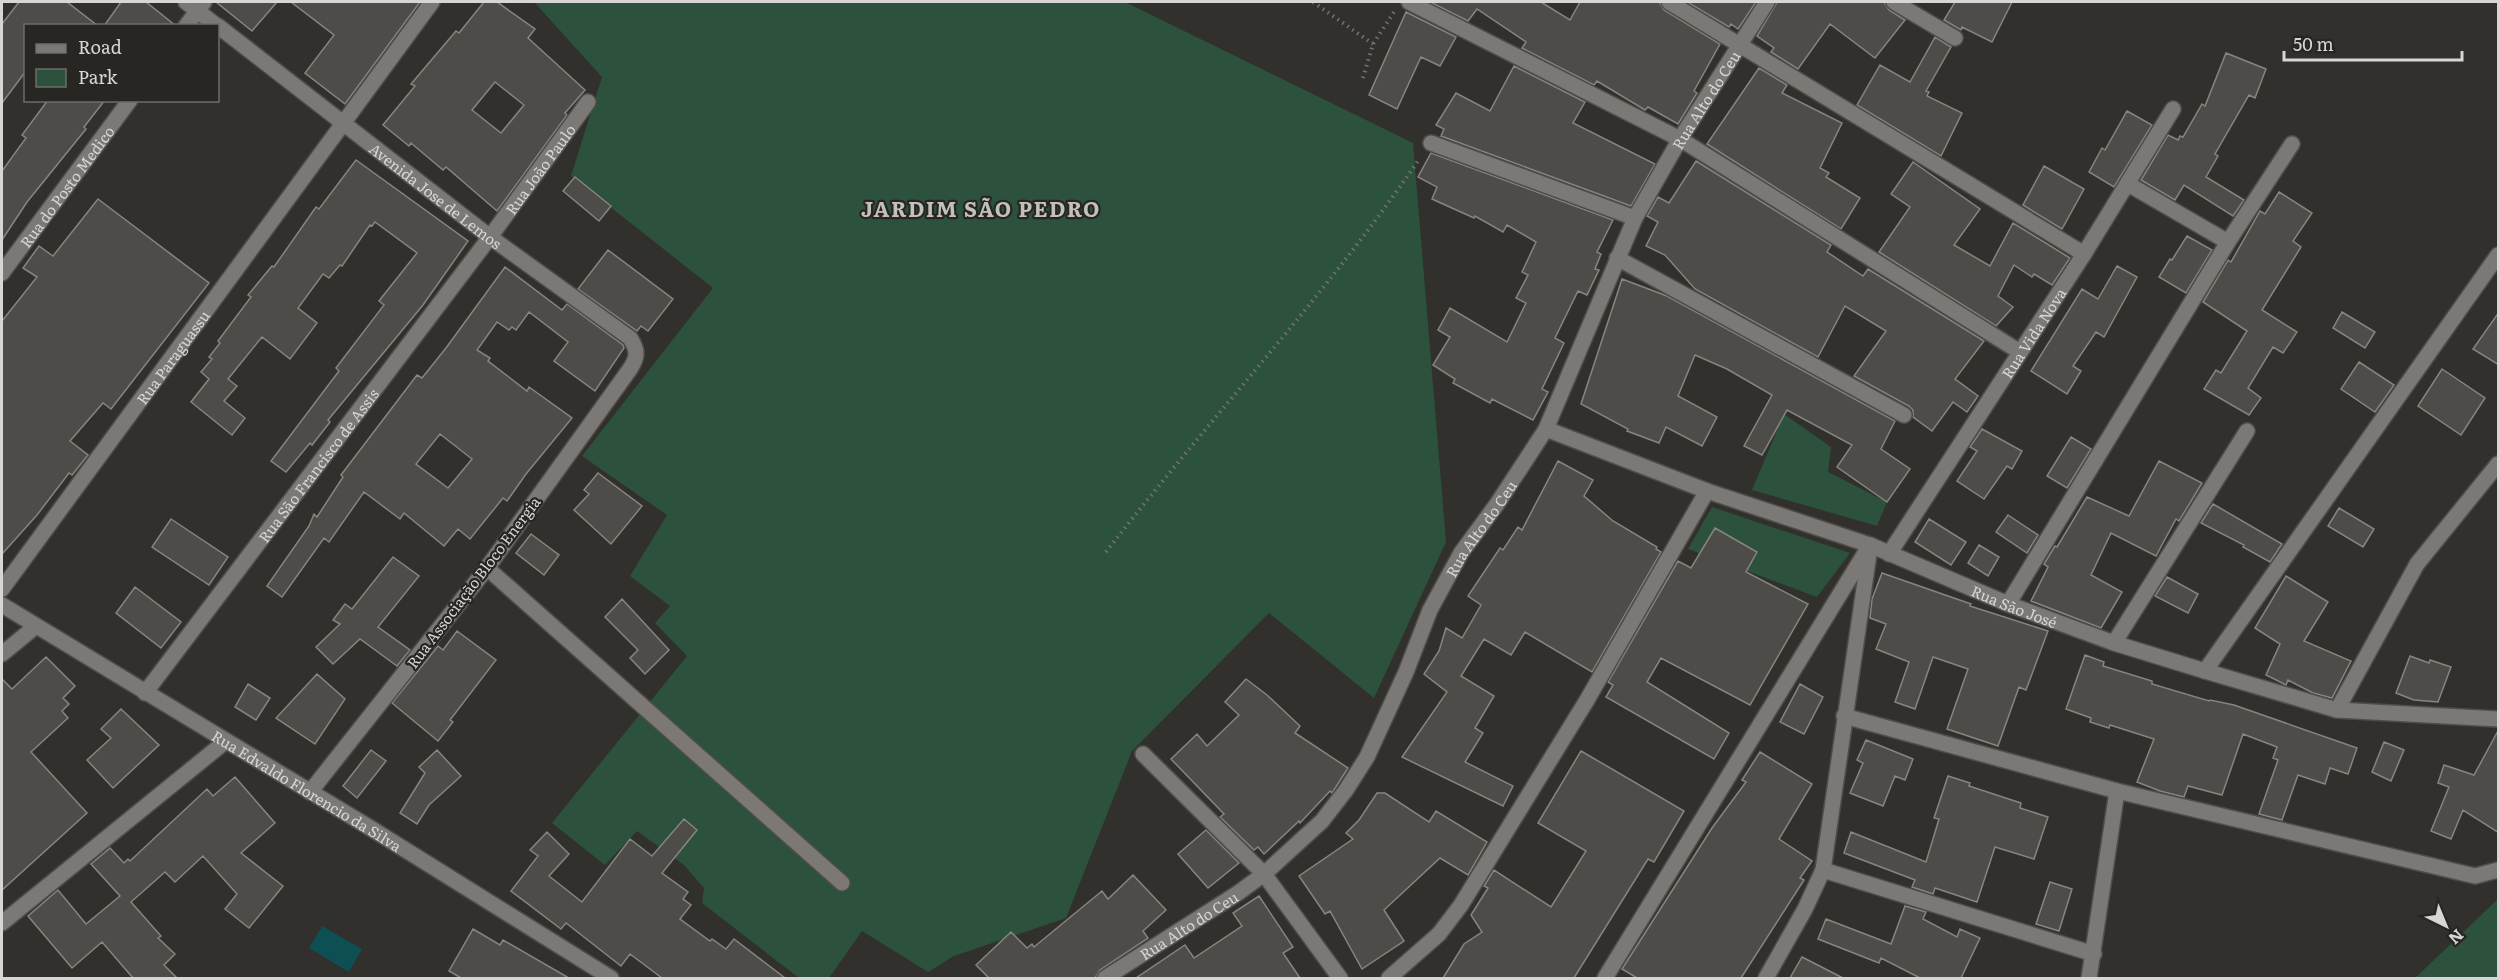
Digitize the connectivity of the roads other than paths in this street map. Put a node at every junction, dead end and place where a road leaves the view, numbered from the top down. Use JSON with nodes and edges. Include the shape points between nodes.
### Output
{"nodes":[{"id":1,"x":432,"y":2,"type":"edge"},
{"id":2,"x":1669,"y":2,"type":"edge"},
{"id":3,"x":1767,"y":2,"type":"edge"},
{"id":4,"x":1894,"y":2,"type":"edge"},
{"id":5,"x":196,"y":4,"type":"edge"},
{"id":6,"x":1402,"y":6,"type":"edge"},
{"id":7,"x":187,"y":24,"type":"edge"},
{"id":8,"x":215,"y":24,"type":"edge"},
{"id":9,"x":219,"y":28,"type":"edge"},
{"id":10,"x":1955,"y":38,"type":"dead end"},
{"id":11,"x":1741,"y":45,"type":"junction"},
{"id":12,"x":129,"y":102,"type":"edge"},
{"id":13,"x":588,"y":102,"type":"dead end"},
{"id":14,"x":2173,"y":109,"type":"dead end"},
{"id":15,"x":344,"y":124,"type":"junction"},
{"id":16,"x":1680,"y":140,"type":"junction"},
{"id":17,"x":1431,"y":142,"type":"road end"},
{"id":18,"x":2292,"y":144,"type":"dead end"},
{"id":19,"x":2128,"y":184,"type":"junction"},
{"id":20,"x":1635,"y":218,"type":"junction"},
{"id":21,"x":490,"y":237,"type":"junction"},
{"id":22,"x":2228,"y":242,"type":"junction"},
{"id":23,"x":2084,"y":254,"type":"junction"},
{"id":24,"x":2499,"y":255,"type":"edge"},
{"id":25,"x":1617,"y":258,"type":"junction"},
{"id":26,"x":2,"y":273,"type":"edge"},
{"id":27,"x":2020,"y":352,"type":"junction"},
{"id":28,"x":630,"y":369,"type":"joint"},
{"id":29,"x":1904,"y":415,"type":"dead end"},
{"id":30,"x":1546,"y":429,"type":"junction"},
{"id":31,"x":2247,"y":431,"type":"dead end"},
{"id":32,"x":2499,"y":464,"type":"edge"},
{"id":33,"x":1707,"y":491,"type":"junction"},
{"id":34,"x":1870,"y":545,"type":"junction"},
{"id":35,"x":1889,"y":554,"type":"junction"},
{"id":36,"x":487,"y":567,"type":"junction"},
{"id":37,"x":2,"y":589,"type":"edge"},
{"id":38,"x":2008,"y":604,"type":"junction"},
{"id":39,"x":2,"y":605,"type":"edge"},
{"id":40,"x":36,"y":626,"type":"junction"},
{"id":41,"x":2114,"y":643,"type":"junction"},
{"id":42,"x":2,"y":654,"type":"edge"},
{"id":43,"x":2205,"y":671,"type":"junction"},
{"id":44,"x":145,"y":693,"type":"junction"},
{"id":45,"x":2337,"y":710,"type":"junction"},
{"id":46,"x":1844,"y":716,"type":"junction"},
{"id":47,"x":2499,"y":719,"type":"edge"},
{"id":48,"x":226,"y":741,"type":"junction"},
{"id":49,"x":1143,"y":754,"type":"dead end"},
{"id":50,"x":2116,"y":791,"type":"junction"},
{"id":51,"x":310,"y":792,"type":"junction"},
{"id":52,"x":1823,"y":870,"type":"junction"},
{"id":53,"x":2499,"y":870,"type":"edge"},
{"id":54,"x":1264,"y":874,"type":"junction"},
{"id":55,"x":842,"y":883,"type":"dead end"},
{"id":56,"x":2,"y":923,"type":"edge"},
{"id":57,"x":2094,"y":954,"type":"junction"},
{"id":58,"x":611,"y":978,"type":"edge"},
{"id":59,"x":1105,"y":978,"type":"edge"},
{"id":60,"x":1340,"y":978,"type":"edge"},
{"id":61,"x":1389,"y":978,"type":"edge"},
{"id":62,"x":1605,"y":978,"type":"edge"},
{"id":63,"x":1766,"y":978,"type":"edge"},
{"id":64,"x":2089,"y":978,"type":"edge"}],
"edges":[{"from":1,"to":15,"type":"street","name":"Rua Paraguassu"},
{"from":2,"to":11,"type":"street"},
{"from":3,"to":11,"type":"street","name":"Rua Alto do Ceu"},
{"from":4,"to":10,"type":"street"},
{"from":5,"to":7,"type":"street"},
{"from":5,"to":8,"type":"street","name":"Avenida Jose de Lemos"},
{"from":6,"to":16,"type":"street"},
{"from":9,"to":15,"type":"street","name":"Avenida Jose de Lemos"},
{"from":11,"to":16,"type":"street","name":"Rua Alto do Ceu"},
{"from":11,"to":23,"type":"street"},
{"from":12,"to":26,"type":"street","name":"Rua do Posto Medico"},
{"from":13,"to":21,"type":"street","name":"Rua João Paulo"},
{"from":14,"to":19,"type":"street","name":"Rua Vida Nova"},
{"from":15,"to":21,"type":"street","name":"Avenida Jose de Lemos"},
{"from":15,"to":37,"type":"street","name":"Rua Paraguassu"},
{"from":16,"to":20,"type":"street","name":"Rua Alto do Ceu"},
{"from":16,"to":27,"type":"street"},
{"from":17,"to":20,"type":"street"},
{"from":18,"to":22,"type":"street"},
{"from":19,"to":22,"type":"street"},
{"from":19,"to":23,"type":"street","name":"Rua Vida Nova"},
{"from":20,"to":25,"type":"street","name":"Rua Alto do Ceu"},
{"from":21,"to":28,"type":"street","name":"Avenida Jose de Lemos","via":[[630,338],[636,347],[636,359]]},
{"from":21,"to":44,"type":"street","name":"Rua São Francisco de Assis"},
{"from":22,"to":38,"type":"street"},
{"from":23,"to":27,"type":"street","name":"Rua Vida Nova"},
{"from":24,"to":43,"type":"street"},
{"from":25,"to":29,"type":"street"},
{"from":25,"to":30,"type":"street","name":"Rua Alto do Ceu"},
{"from":27,"to":35,"type":"street","name":"Rua Vida Nova"},
{"from":28,"to":36,"type":"street","name":"Rua Associação Bloco Energia"},
{"from":30,"to":33,"type":"street","name":"Rua São José"},
{"from":30,"to":54,"type":"street","name":"Rua Alto do Ceu","via":[[1461,553],[1430,610],[1367,757],[1322,821]]},
{"from":31,"to":41,"type":"street"},
{"from":32,"to":45,"type":"street","via":[[2417,564]]},
{"from":33,"to":34,"type":"street","name":"Rua São José"},
{"from":33,"to":61,"type":"street","via":[[1587,700],[1461,905],[1439,934]]},
{"from":34,"to":35,"type":"street","name":"Rua São José"},
{"from":34,"to":46,"type":"street"},
{"from":34,"to":62,"type":"street"},
{"from":35,"to":38,"type":"street","name":"Rua São José"},
{"from":36,"to":51,"type":"street","name":"Rua Associação Bloco Energia"},
{"from":36,"to":55,"type":"street"},
{"from":38,"to":41,"type":"street","name":"Rua São José"},
{"from":39,"to":40,"type":"street","name":"Rua Edvaldo Florencio da Silva"},
{"from":40,"to":42,"type":"street"},
{"from":40,"to":44,"type":"street","name":"Rua Edvaldo Florencio da Silva"},
{"from":41,"to":43,"type":"street","name":"Rua São José"},
{"from":43,"to":45,"type":"street","name":"Rua São José"},
{"from":44,"to":48,"type":"street","name":"Rua Edvaldo Florencio da Silva"},
{"from":45,"to":47,"type":"street","name":"Rua São José"},
{"from":46,"to":50,"type":"street"},
{"from":46,"to":52,"type":"street"},
{"from":48,"to":51,"type":"street","name":"Rua Edvaldo Florencio da Silva"},
{"from":48,"to":56,"type":"street"},
{"from":49,"to":54,"type":"street"},
{"from":50,"to":53,"type":"street","via":[[2475,876]]},
{"from":50,"to":57,"type":"street"},
{"from":51,"to":58,"type":"street","name":"Rua Edvaldo Florencio da Silva"},
{"from":52,"to":57,"type":"street"},
{"from":52,"to":63,"type":"street"},
{"from":54,"to":59,"type":"street","name":"Rua Alto do Ceu"},
{"from":54,"to":60,"type":"street"},
{"from":57,"to":64,"type":"street"}]}
